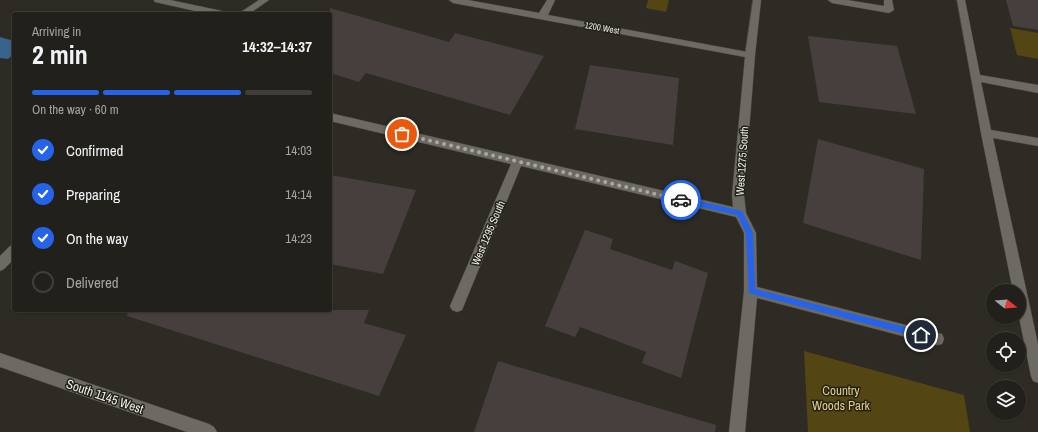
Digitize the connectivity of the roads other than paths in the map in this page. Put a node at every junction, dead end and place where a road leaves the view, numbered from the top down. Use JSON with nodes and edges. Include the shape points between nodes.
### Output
{"nodes":[{"id":1,"x":158,"y":0,"type":"edge"},
{"id":2,"x":265,"y":0,"type":"edge"},
{"id":3,"x":453,"y":0,"type":"edge"},
{"id":4,"x":551,"y":0,"type":"edge"},
{"id":5,"x":757,"y":0,"type":"edge"},
{"id":6,"x":832,"y":0,"type":"edge"},
{"id":7,"x":888,"y":0,"type":"edge"},
{"id":8,"x":961,"y":0,"type":"edge"},
{"id":9,"x":213,"y":12,"type":"edge"},
{"id":10,"x":246,"y":12,"type":"edge"},
{"id":11,"x":542,"y":17,"type":"junction"},
{"id":12,"x":750,"y":55,"type":"junction"},
{"id":13,"x":977,"y":78,"type":"junction"},
{"id":14,"x":1038,"y":89,"type":"edge"},
{"id":15,"x":332,"y":117,"type":"edge"},
{"id":16,"x":986,"y":133,"type":"junction"},
{"id":17,"x":1038,"y":142,"type":"edge"},
{"id":18,"x":518,"y":161,"type":"junction"},
{"id":19,"x":740,"y":213,"type":"junction"},
{"id":20,"x":12,"y":252,"type":"edge"},
{"id":21,"x":0,"y":265,"type":"edge"},
{"id":22,"x":751,"y":291,"type":"junction"},
{"id":23,"x":457,"y":306,"type":"dead end"},
{"id":24,"x":937,"y":339,"type":"dead end"},
{"id":25,"x":0,"y":360,"type":"edge"},
{"id":26,"x":1038,"y":376,"type":"edge"},
{"id":27,"x":209,"y":432,"type":"edge"},
{"id":28,"x":737,"y":432,"type":"edge"}],
"edges":[{"from":1,"to":9,"type":"street"},
{"from":2,"to":10,"type":"street"},
{"from":3,"to":11,"type":"street","name":"1200 West"},
{"from":4,"to":11,"type":"street"},
{"from":5,"to":12,"type":"street","name":"West 1275 South"},
{"from":6,"to":7,"type":"street","via":[[889,10]]},
{"from":8,"to":13,"type":"street"},
{"from":11,"to":12,"type":"street","name":"1200 West"},
{"from":12,"to":19,"type":"street","name":"West 1275 South","via":[[738,195]]},
{"from":13,"to":14,"type":"street"},
{"from":13,"to":16,"type":"street"},
{"from":15,"to":18,"type":"street"},
{"from":16,"to":17,"type":"street"},
{"from":16,"to":26,"type":"street"},
{"from":18,"to":19,"type":"street"},
{"from":18,"to":23,"type":"street","name":"West 1295 South"},
{"from":19,"to":22,"type":"street","name":"West 1275 South","via":[[750,233]]},
{"from":20,"to":21,"type":"street"},
{"from":22,"to":24,"type":"street"},
{"from":22,"to":28,"type":"street","name":"West 1275 South"},
{"from":25,"to":27,"type":"street","name":"South 1145 West"}]}
